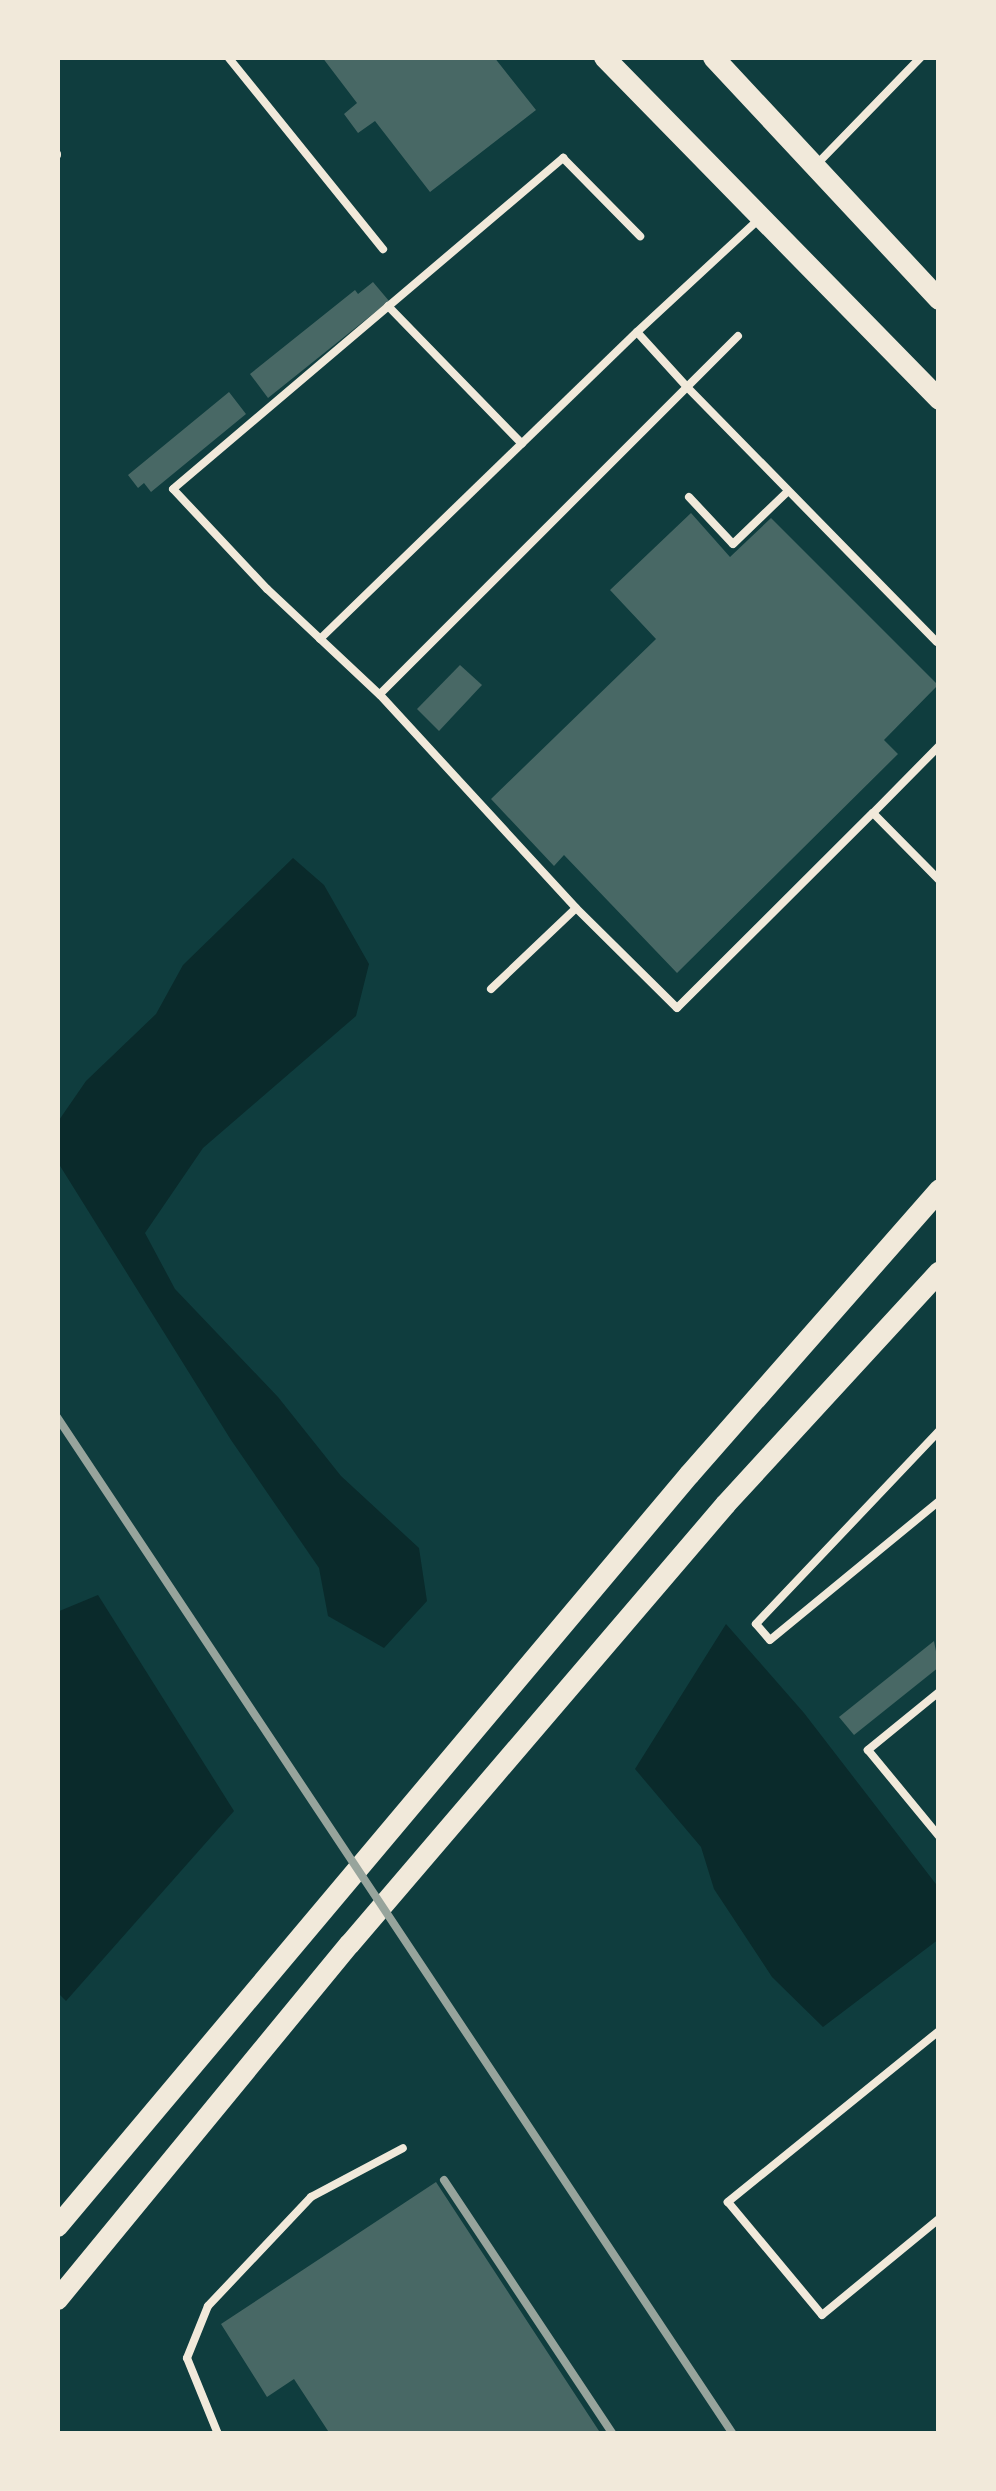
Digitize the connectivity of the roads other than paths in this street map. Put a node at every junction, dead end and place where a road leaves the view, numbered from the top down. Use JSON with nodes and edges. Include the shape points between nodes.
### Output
{"nodes":[{"id":1,"x":228,"y":57,"type":"edge"},
{"id":2,"x":604,"y":57,"type":"edge"},
{"id":3,"x":712,"y":57,"type":"edge"},
{"id":4,"x":921,"y":57,"type":"edge"},
{"id":5,"x":814,"y":168,"type":"junction"},
{"id":6,"x":760,"y":218,"type":"junction"},
{"id":7,"x":640,"y":236,"type":"dead end"},
{"id":8,"x":383,"y":249,"type":"dead end"},
{"id":9,"x":939,"y":299,"type":"edge"},
{"id":10,"x":388,"y":306,"type":"junction"},
{"id":11,"x":637,"y":332,"type":"junction"},
{"id":12,"x":738,"y":335,"type":"dead end"},
{"id":13,"x":687,"y":387,"type":"junction"},
{"id":14,"x":939,"y":399,"type":"edge"},
{"id":15,"x":522,"y":444,"type":"junction"},
{"id":16,"x":788,"y":491,"type":"junction"},
{"id":17,"x":689,"y":497,"type":"dead end"},
{"id":18,"x":320,"y":639,"type":"junction"},
{"id":19,"x":938,"y":642,"type":"edge"},
{"id":20,"x":380,"y":695,"type":"junction"},
{"id":21,"x":939,"y":746,"type":"edge"},
{"id":22,"x":873,"y":812,"type":"junction"},
{"id":23,"x":939,"y":880,"type":"edge"},
{"id":24,"x":576,"y":908,"type":"junction"},
{"id":25,"x":491,"y":989,"type":"dead end"},
{"id":26,"x":939,"y":1189,"type":"edge"},
{"id":27,"x":939,"y":1271,"type":"edge"},
{"id":28,"x":939,"y":1431,"type":"edge"},
{"id":29,"x":939,"y":1501,"type":"edge"},
{"id":30,"x":939,"y":1693,"type":"edge"},
{"id":31,"x":939,"y":1836,"type":"edge"},
{"id":32,"x":939,"y":2031,"type":"edge"},
{"id":33,"x":403,"y":2148,"type":"dead end"},
{"id":34,"x":939,"y":2219,"type":"edge"},
{"id":35,"x":57,"y":2226,"type":"edge"},
{"id":36,"x":57,"y":2299,"type":"edge"},
{"id":37,"x":218,"y":2434,"type":"edge"}],
"edges":[{"from":1,"to":8,"type":"lane"},
{"from":2,"to":6,"type":"main road"},
{"from":3,"to":5,"type":"main road"},
{"from":4,"to":5,"type":"lane"},
{"from":5,"to":9,"type":"main road"},
{"from":6,"to":11,"type":"lane"},
{"from":6,"to":14,"type":"main road"},
{"from":7,"to":10,"type":"lane","via":[[563,158]]},
{"from":10,"to":15,"type":"lane"},
{"from":10,"to":18,"type":"lane","via":[[173,489]]},
{"from":11,"to":13,"type":"lane"},
{"from":11,"to":15,"type":"lane"},
{"from":12,"to":13,"type":"lane"},
{"from":13,"to":16,"type":"lane"},
{"from":13,"to":20,"type":"lane"},
{"from":15,"to":18,"type":"lane"},
{"from":16,"to":17,"type":"lane","via":[[733,544]]},
{"from":16,"to":19,"type":"lane"},
{"from":18,"to":20,"type":"lane"},
{"from":20,"to":24,"type":"lane"},
{"from":21,"to":22,"type":"lane"},
{"from":22,"to":23,"type":"lane"},
{"from":22,"to":24,"type":"lane","via":[[677,1008]]},
{"from":24,"to":25,"type":"lane"},
{"from":26,"to":35,"type":"main road"},
{"from":27,"to":36,"type":"main road","via":[[725,1504]]},
{"from":28,"to":29,"type":"lane","via":[[756,1624],[770,1640]]},
{"from":30,"to":31,"type":"lane","via":[[868,1750]]},
{"from":32,"to":34,"type":"lane","via":[[728,2201],[822,2315]]},
{"from":33,"to":37,"type":"lane","via":[[311,2198],[208,2306],[187,2358]]}]}
